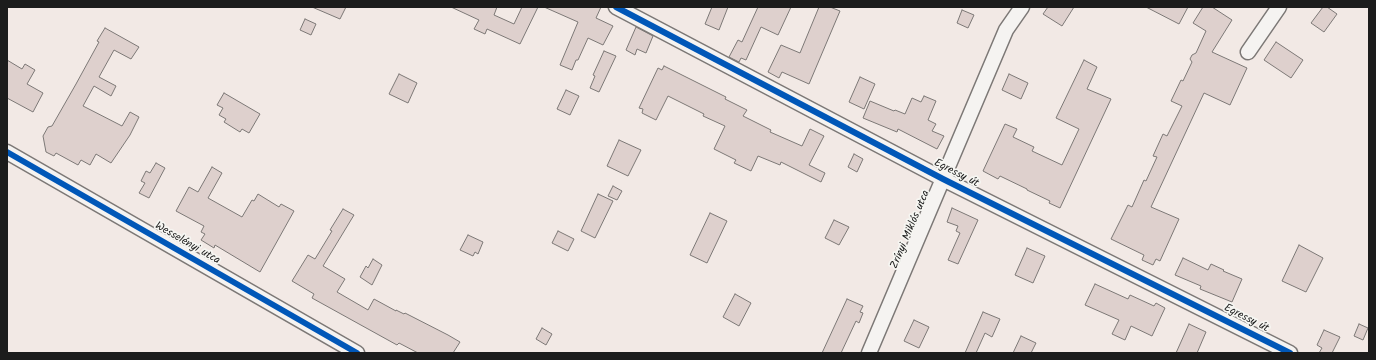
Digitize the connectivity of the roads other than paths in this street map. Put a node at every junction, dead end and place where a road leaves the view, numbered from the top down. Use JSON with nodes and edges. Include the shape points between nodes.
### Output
{"nodes":[{"id":1,"x":616,"y":7,"type":"edge"},
{"id":2,"x":1022,"y":7,"type":"edge"},
{"id":3,"x":1279,"y":7,"type":"edge"},
{"id":4,"x":1248,"y":52,"type":"dead end"},
{"id":5,"x":7,"y":152,"type":"edge"},
{"id":6,"x":943,"y":179,"type":"junction"},
{"id":7,"x":357,"y":353,"type":"edge"},
{"id":8,"x":869,"y":353,"type":"edge"},
{"id":9,"x":1290,"y":353,"type":"edge"}],
"edges":[{"from":1,"to":6,"type":"street","name":"Egressy út"},
{"from":2,"to":6,"type":"street","name":"Zrínyi Miklós utca","via":[[1006,30]]},
{"from":3,"to":4,"type":"street"},
{"from":5,"to":7,"type":"street","name":"Wesselényi utca"},
{"from":6,"to":8,"type":"street","name":"Zrínyi Miklós utca"},
{"from":6,"to":9,"type":"street","name":"Egressy út"}]}
